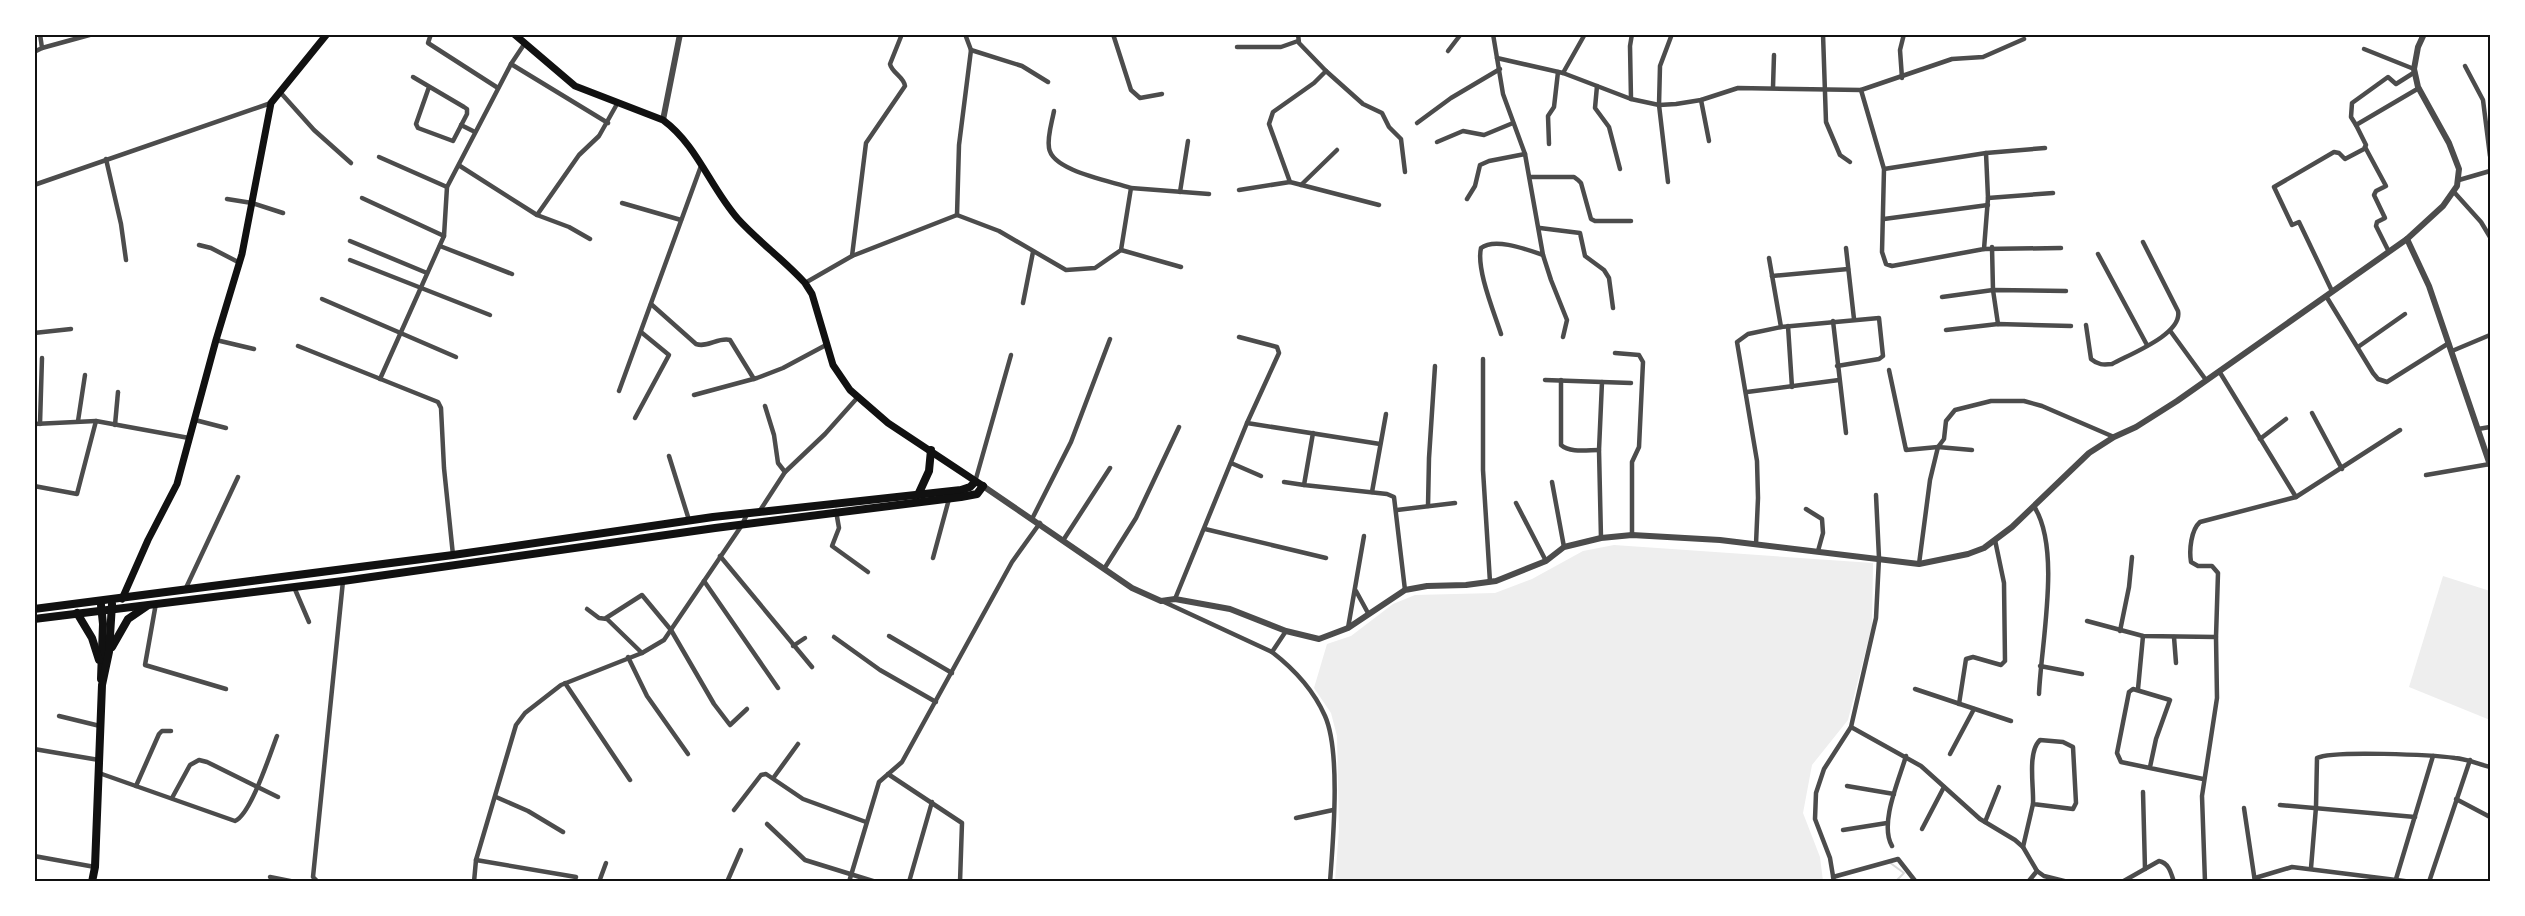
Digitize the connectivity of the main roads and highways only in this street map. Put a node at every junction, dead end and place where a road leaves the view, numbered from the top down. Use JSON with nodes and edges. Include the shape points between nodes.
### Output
{"nodes":[{"id":1,"x":327,"y":34,"type":"edge"},
{"id":2,"x":514,"y":34,"type":"edge"},
{"id":3,"x":931,"y":450,"type":"junction"},
{"id":4,"x":979,"y":484,"type":"junction"},
{"id":5,"x":918,"y":495,"type":"junction"},
{"id":6,"x":117,"y":603,"type":"junction"},
{"id":7,"x":153,"y":604,"type":"junction"},
{"id":8,"x":101,"y":605,"type":"junction"},
{"id":9,"x":34,"y":609,"type":"edge"},
{"id":10,"x":77,"y":613,"type":"junction"},
{"id":11,"x":34,"y":618,"type":"edge"},
{"id":12,"x":109,"y":652,"type":"junction"},
{"id":13,"x":100,"y":666,"type":"junction"},
{"id":14,"x":102,"y":685,"type":"junction"},
{"id":15,"x":92,"y":882,"type":"edge"}],
"edges":[{"from":1,"to":6,"type":"main road","via":[[271,103],[240,262],[177,484]]},
{"from":2,"to":3,"type":"main road","via":[[575,86],[663,120],[686,140],[717,193],[805,283],[812,294],[833,365],[850,390],[888,423]]},
{"from":3,"to":4,"type":"main road"},
{"from":3,"to":5,"type":"highway","via":[[929,471]]},
{"from":4,"to":5,"type":"highway"},
{"from":4,"to":7,"type":"highway","via":[[977,494],[949,499]]},
{"from":5,"to":6,"type":"highway","via":[[689,520],[185,590]]},
{"from":6,"to":7,"type":"highway"},
{"from":6,"to":8,"type":"highway"},
{"from":6,"to":12,"type":"highway"},
{"from":7,"to":12,"type":"highway","via":[[128,619]]},
{"from":8,"to":9,"type":"highway"},
{"from":8,"to":10,"type":"highway"},
{"from":8,"to":13,"type":"highway"},
{"from":10,"to":11,"type":"highway"},
{"from":10,"to":13,"type":"highway","via":[[92,638]]},
{"from":12,"to":14,"type":"highway"},
{"from":13,"to":14,"type":"highway"},
{"from":14,"to":15,"type":"highway"}]}
